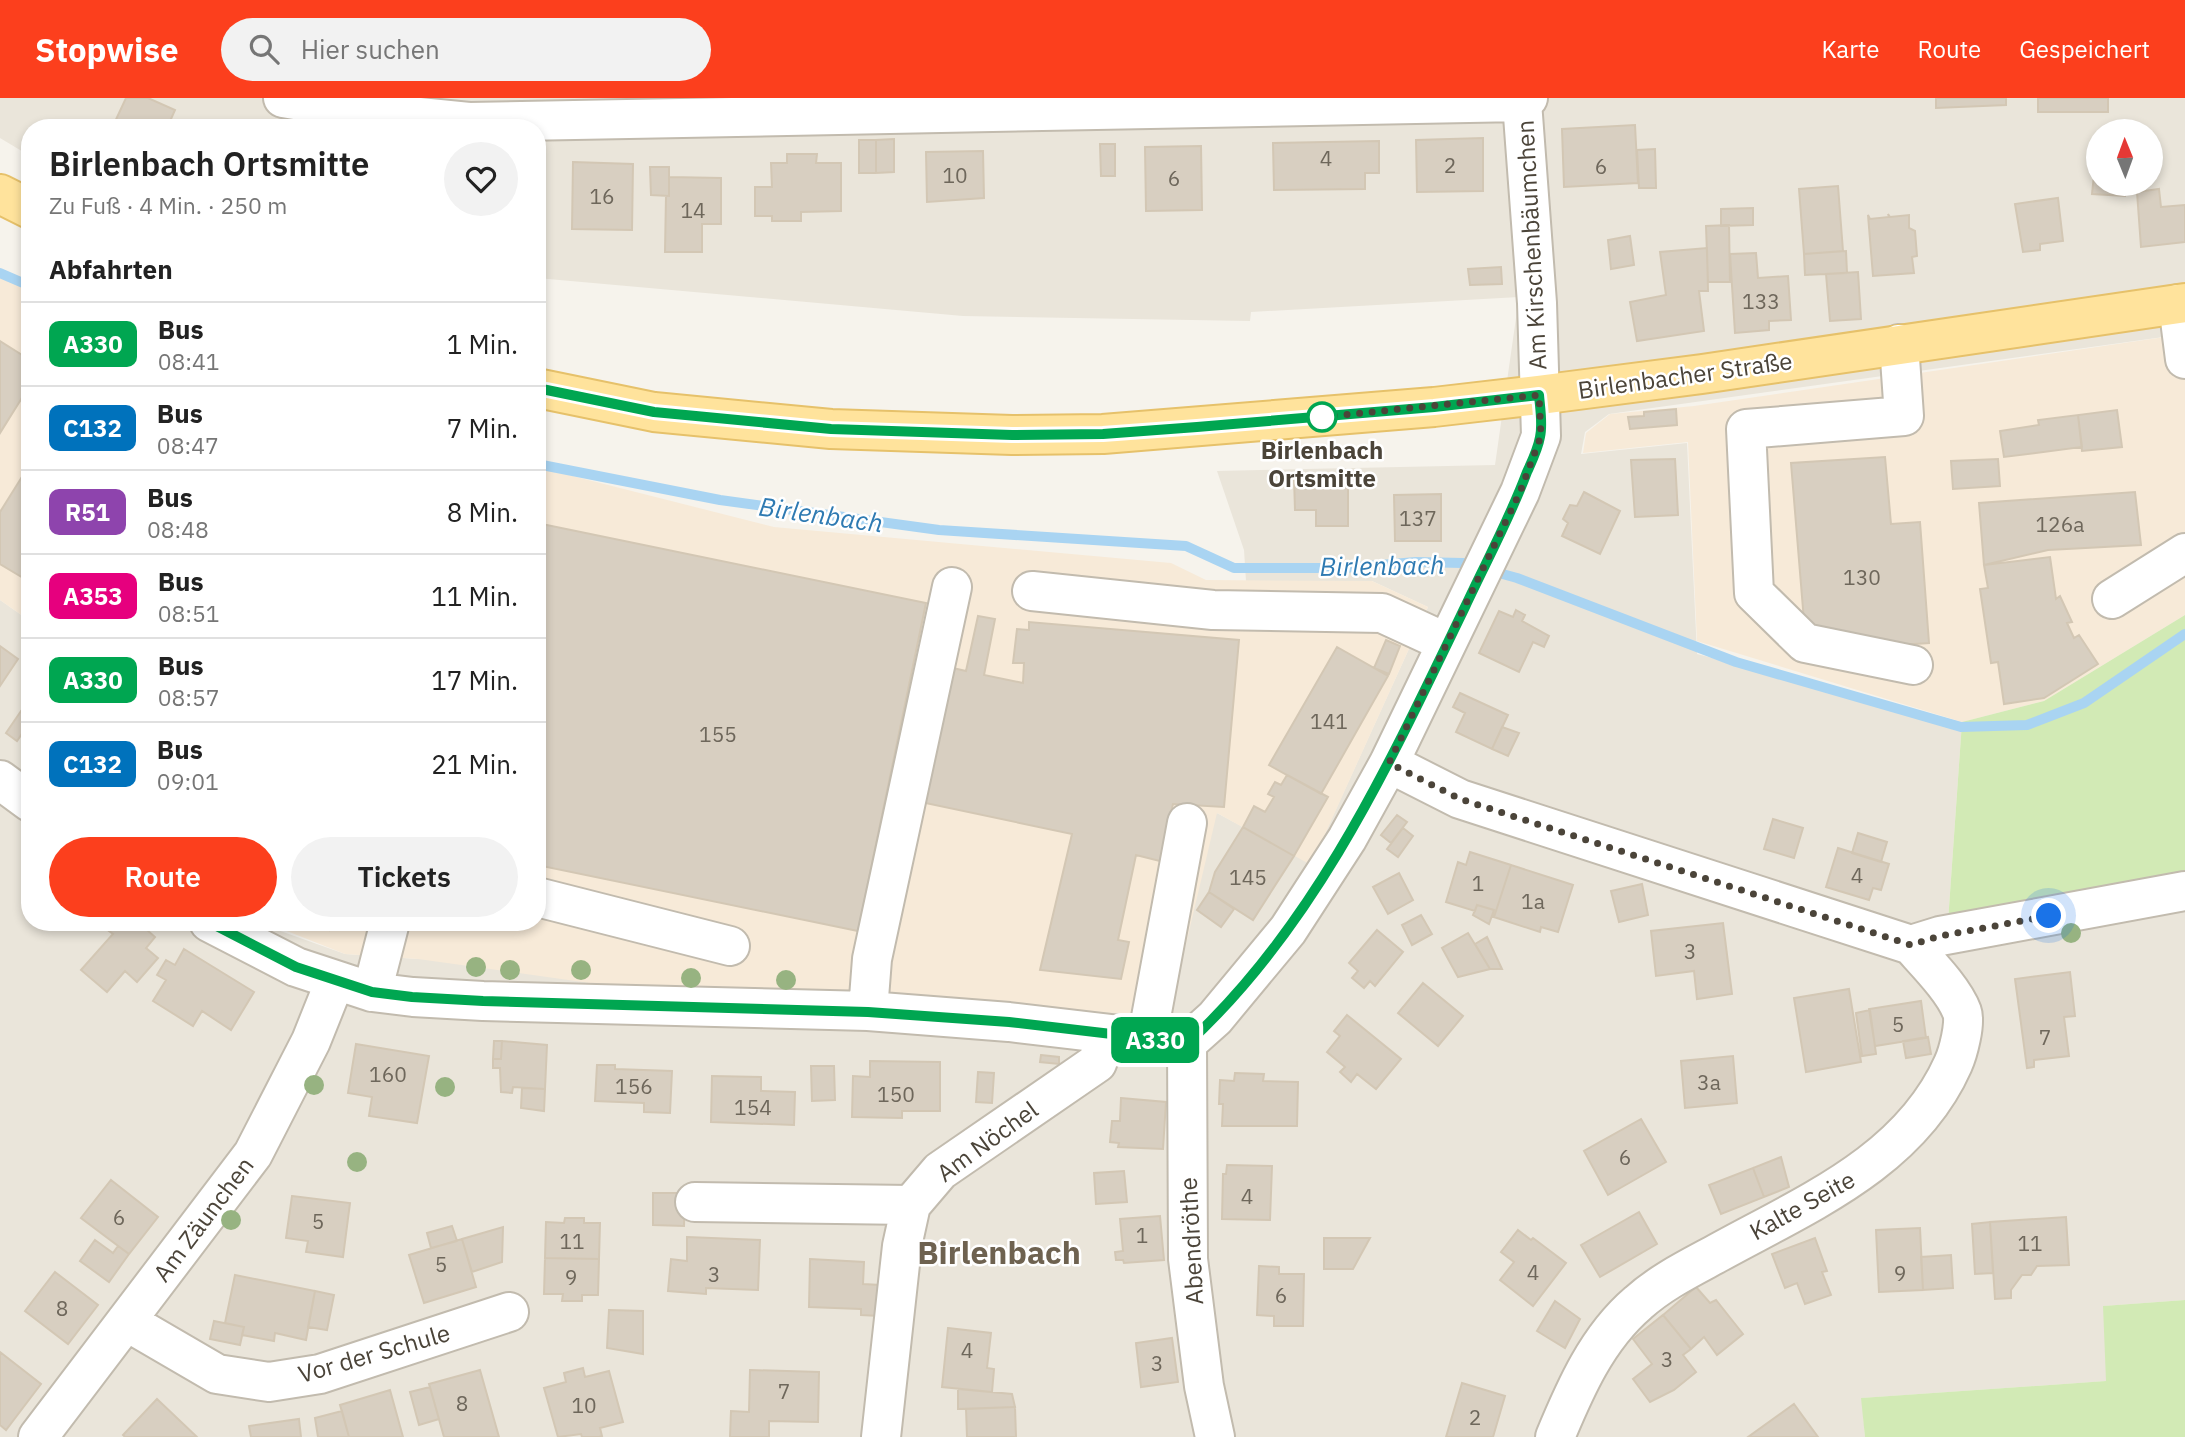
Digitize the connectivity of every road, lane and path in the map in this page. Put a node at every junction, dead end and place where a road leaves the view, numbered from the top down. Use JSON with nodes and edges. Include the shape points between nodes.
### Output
{"nodes":[{"id":1,"x":283,"y":98,"type":"edge"},
{"id":2,"x":1525,"y":100,"type":"edge"},
{"id":3,"x":440,"y":119,"type":"edge"},
{"id":4,"x":546,"y":120,"type":"edge"},
{"id":5,"x":0,"y":194,"type":"edge"},
{"id":6,"x":21,"y":204,"type":"edge"},
{"id":7,"x":2182,"y":304,"type":"edge"},
{"id":8,"x":1899,"y":344,"type":"junction"},
{"id":9,"x":2185,"y":359,"type":"edge"},
{"id":10,"x":546,"y":390,"type":"edge"},
{"id":11,"x":1539,"y":395,"type":"junction"},
{"id":12,"x":2185,"y":553,"type":"edge"},
{"id":13,"x":952,"y":587,"type":"dead end"},
{"id":14,"x":1032,"y":591,"type":"dead end"},
{"id":15,"x":2112,"y":599,"type":"dead end"},
{"id":16,"x":1447,"y":643,"type":"junction"},
{"id":17,"x":1913,"y":665,"type":"dead end"},
{"id":18,"x":1389,"y":763,"type":"junction"},
{"id":19,"x":0,"y":780,"type":"edge"},
{"id":20,"x":21,"y":795,"type":"edge"},
{"id":21,"x":1187,"y":823,"type":"dead end"},
{"id":22,"x":2185,"y":891,"type":"edge"},
{"id":23,"x":546,"y":899,"type":"edge"},
{"id":24,"x":226,"y":931,"type":"edge"},
{"id":25,"x":388,"y":931,"type":"edge"},
{"id":26,"x":1911,"y":945,"type":"junction"},
{"id":27,"x":730,"y":946,"type":"dead end"},
{"id":28,"x":335,"y":981,"type":"junction"},
{"id":29,"x":372,"y":992,"type":"junction"},
{"id":30,"x":868,"y":1012,"type":"junction"},
{"id":31,"x":1108,"y":1034,"type":"junction"},
{"id":32,"x":1147,"y":1039,"type":"junction"},
{"id":33,"x":1188,"y":1043,"type":"junction"},
{"id":34,"x":695,"y":1202,"type":"dead end"},
{"id":35,"x":911,"y":1205,"type":"junction"},
{"id":36,"x":509,"y":1312,"type":"dead end"},
{"id":37,"x":126,"y":1321,"type":"junction"},
{"id":38,"x":38,"y":1437,"type":"edge"},
{"id":39,"x":881,"y":1437,"type":"edge"},
{"id":40,"x":1214,"y":1437,"type":"edge"},
{"id":41,"x":1555,"y":1437,"type":"edge"}],
"edges":[{"from":1,"to":3,"type":"street"},
{"from":2,"to":4,"type":"street"},
{"from":2,"to":11,"type":"street","name":"Am Kirschenbäumchen"},
{"from":5,"to":6,"type":"main road"},
{"from":7,"to":8,"type":"main road","name":"Birlenbacher Straße"},
{"from":7,"to":9,"type":"street"},
{"from":8,"to":11,"type":"main road","name":"Birlenbacher Straße"},
{"from":8,"to":17,"type":"street","via":[[1904,416],[1746,429],[1746,443],[1754,593],[1805,643]]},
{"from":10,"to":11,"type":"main road","name":"Birlenbacher Straße","via":[[667,414],[831,429],[1012,435],[1197,427]]},
{"from":11,"to":16,"type":"street","via":[[1541,436],[1520,492]]},
{"from":12,"to":15,"type":"street"},
{"from":13,"to":30,"type":"street","via":[[872,959]]},
{"from":14,"to":16,"type":"street","via":[[1213,610],[1382,613]]},
{"from":16,"to":18,"type":"street"},
{"from":18,"to":26,"type":"street","via":[[1460,799]]},
{"from":18,"to":33,"type":"street","via":[[1288,930],[1215,1018]]},
{"from":19,"to":20,"type":"street"},
{"from":21,"to":32,"type":"street"},
{"from":22,"to":26,"type":"street"},
{"from":23,"to":27,"type":"street"},
{"from":24,"to":28,"type":"street","via":[[296,967]]},
{"from":25,"to":29,"type":"street"},
{"from":26,"to":41,"type":"street","name":"Kalte Seite","via":[[1941,978],[1963,1014],[1958,1053],[1942,1089],[1905,1136],[1861,1173],[1678,1275],[1638,1303],[1603,1343],[1575,1388]]},
{"from":28,"to":29,"type":"street"},
{"from":28,"to":37,"type":"street","name":"Am Zäunchen","via":[[311,1041],[253,1154]]},
{"from":29,"to":30,"type":"street","via":[[483,1001]]},
{"from":30,"to":31,"type":"street"},
{"from":31,"to":32,"type":"street"},
{"from":31,"to":35,"type":"street","name":"Am Nöchel","via":[[1097,1063],[940,1171]]},
{"from":32,"to":33,"type":"street"},
{"from":33,"to":40,"type":"street","name":"Abendröthe","via":[[1188,1259]]},
{"from":34,"to":35,"type":"street"},
{"from":35,"to":39,"type":"street","name":"Am Nöchel","via":[[902,1246]]},
{"from":36,"to":37,"type":"street","name":"Vor der Schule","via":[[320,1374],[269,1382],[217,1374]]},
{"from":37,"to":38,"type":"street","name":"Am Zäunchen"}]}
